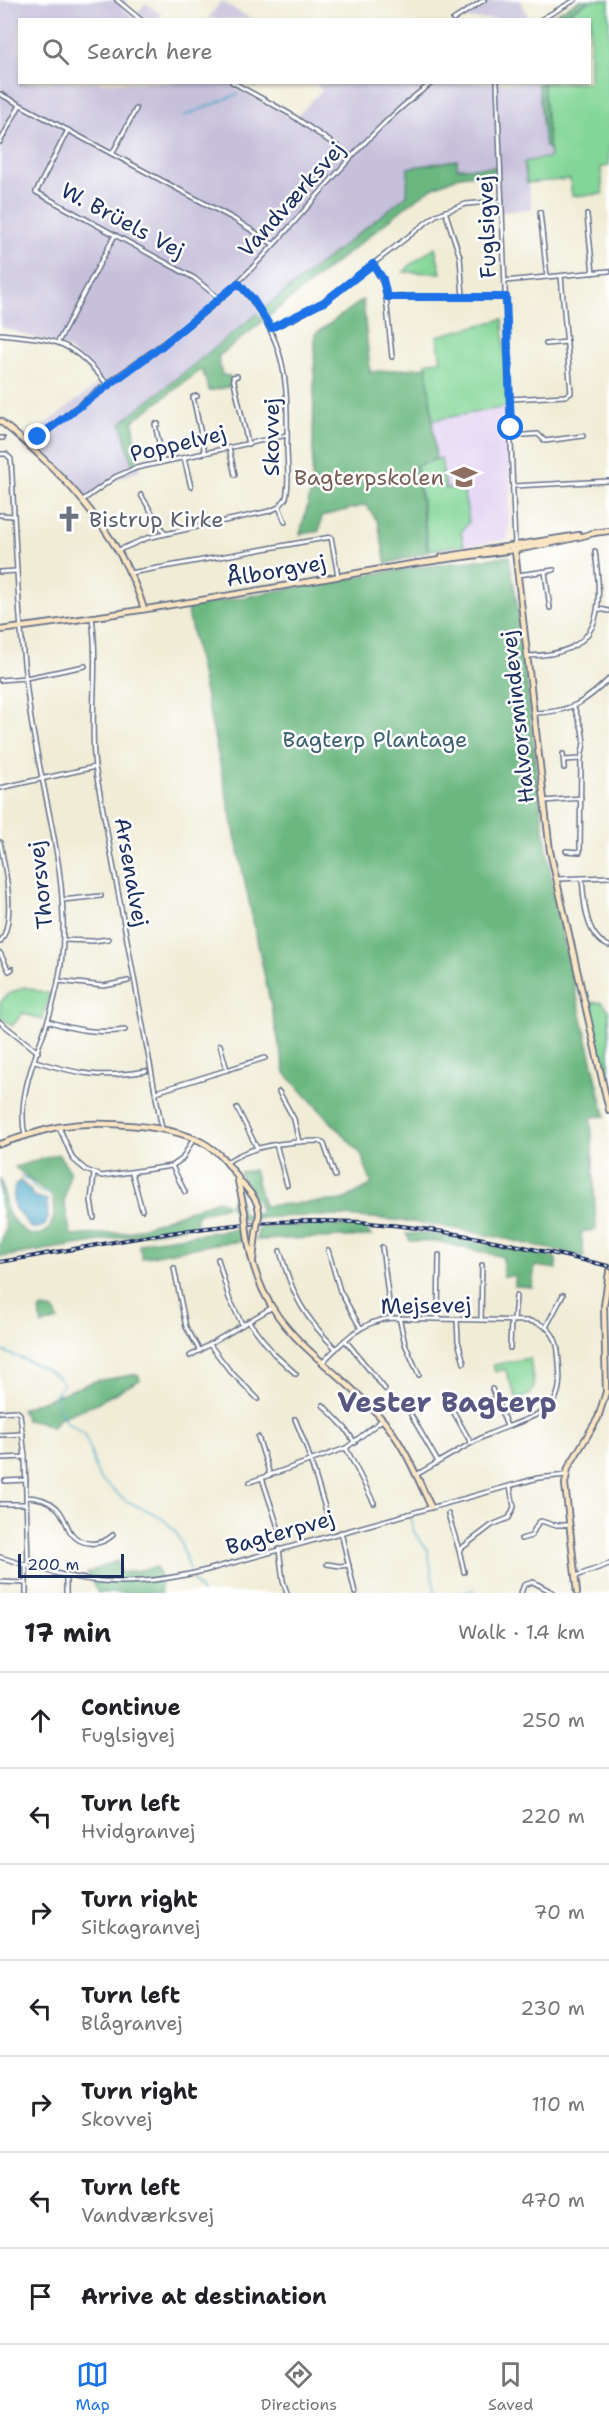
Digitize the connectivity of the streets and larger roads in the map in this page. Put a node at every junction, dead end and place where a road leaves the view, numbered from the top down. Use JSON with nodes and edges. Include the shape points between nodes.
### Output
{"nodes":[{"id":1,"x":117,"y":0,"type":"edge"},
{"id":2,"x":484,"y":0,"type":"edge"},
{"id":3,"x":575,"y":0,"type":"edge"},
{"id":4,"x":139,"y":18,"type":"edge"},
{"id":5,"x":456,"y":18,"type":"edge"},
{"id":6,"x":544,"y":18,"type":"edge"},
{"id":7,"x":235,"y":84,"type":"edge"},
{"id":8,"x":432,"y":84,"type":"edge"},
{"id":9,"x":497,"y":84,"type":"edge"},
{"id":10,"x":0,"y":94,"type":"edge"},
{"id":11,"x":20,"y":105,"type":"junction"},
{"id":12,"x":136,"y":109,"type":"dead end"},
{"id":13,"x":68,"y":130,"type":"junction"},
{"id":14,"x":0,"y":142,"type":"edge"},
{"id":15,"x":112,"y":154,"type":"junction"},
{"id":16,"x":351,"y":156,"type":"junction"},
{"id":17,"x":502,"y":201,"type":"junction"},
{"id":18,"x":445,"y":211,"type":"junction"},
{"id":19,"x":540,"y":212,"type":"dead end"},
{"id":20,"x":587,"y":215,"type":"dead end"},
{"id":21,"x":115,"y":235,"type":"junction"},
{"id":22,"x":273,"y":244,"type":"junction"},
{"id":23,"x":373,"y":264,"type":"junction"},
{"id":24,"x":609,"y":271,"type":"edge"},
{"id":25,"x":593,"y":273,"type":"junction"},
{"id":26,"x":561,"y":276,"type":"junction"},
{"id":27,"x":547,"y":277,"type":"junction"},
{"id":28,"x":505,"y":281,"type":"junction"},
{"id":29,"x":238,"y":283,"type":"junction"},
{"id":30,"x":387,"y":297,"type":"junction"},
{"id":31,"x":463,"y":297,"type":"junction"},
{"id":32,"x":506,"y":297,"type":"junction"},
{"id":33,"x":220,"y":299,"type":"junction"},
{"id":34,"x":271,"y":328,"type":"junction"},
{"id":35,"x":0,"y":334,"type":"edge"},
{"id":36,"x":58,"y":342,"type":"junction"},
{"id":37,"x":567,"y":342,"type":"junction"},
{"id":38,"x":546,"y":344,"type":"dead end"},
{"id":39,"x":392,"y":357,"type":"dead end"},
{"id":40,"x":237,"y":376,"type":"dead end"},
{"id":41,"x":107,"y":384,"type":"junction"},
{"id":42,"x":197,"y":396,"type":"dead end"},
{"id":43,"x":510,"y":399,"type":"junction"},
{"id":44,"x":0,"y":421,"type":"edge"},
{"id":45,"x":158,"y":424,"type":"dead end"},
{"id":46,"x":287,"y":435,"type":"junction"},
{"id":47,"x":512,"y":436,"type":"junction"},
{"id":48,"x":583,"y":436,"type":"dead end"},
{"id":49,"x":29,"y":444,"type":"junction"},
{"id":50,"x":248,"y":444,"type":"junction"},
{"id":51,"x":229,"y":448,"type":"junction"},
{"id":52,"x":206,"y":453,"type":"junction"},
{"id":53,"x":0,"y":454,"type":"edge"},
{"id":54,"x":184,"y":458,"type":"junction"},
{"id":55,"x":163,"y":462,"type":"junction"},
{"id":56,"x":235,"y":475,"type":"dead end"},
{"id":57,"x":609,"y":482,"type":"edge"},
{"id":58,"x":513,"y":486,"type":"junction"},
{"id":59,"x":191,"y":487,"type":"dead end"},
{"id":60,"x":141,"y":495,"type":"dead end"},
{"id":61,"x":83,"y":501,"type":"junction"},
{"id":62,"x":279,"y":507,"type":"junction"},
{"id":63,"x":0,"y":515,"type":"edge"},
{"id":64,"x":14,"y":516,"type":"junction"},
{"id":65,"x":285,"y":522,"type":"dead end"},
{"id":66,"x":609,"y":531,"type":"edge"},
{"id":67,"x":594,"y":533,"type":"junction"},
{"id":68,"x":165,"y":534,"type":"junction"},
{"id":69,"x":515,"y":544,"type":"junction"},
{"id":70,"x":117,"y":551,"type":"junction"},
{"id":71,"x":515,"y":551,"type":"junction"},
{"id":72,"x":595,"y":551,"type":"dead end"},
{"id":73,"x":413,"y":564,"type":"junction"},
{"id":74,"x":554,"y":570,"type":"dead end"},
{"id":75,"x":17,"y":571,"type":"junction"},
{"id":76,"x":0,"y":572,"type":"edge"},
{"id":77,"x":545,"y":572,"type":"junction"},
{"id":78,"x":130,"y":573,"type":"junction"},
{"id":79,"x":518,"y":575,"type":"junction"},
{"id":80,"x":338,"y":576,"type":"junction"},
{"id":81,"x":550,"y":608,"type":"dead end"},
{"id":82,"x":144,"y":609,"type":"junction"},
{"id":83,"x":599,"y":609,"type":"junction"},
{"id":84,"x":609,"y":611,"type":"edge"},
{"id":85,"x":92,"y":618,"type":"junction"},
{"id":86,"x":20,"y":627,"type":"junction"},
{"id":87,"x":0,"y":630,"type":"edge"},
{"id":88,"x":527,"y":656,"type":"junction"},
{"id":89,"x":85,"y":666,"type":"dead end"},
{"id":90,"x":26,"y":678,"type":"junction"},
{"id":91,"x":609,"y":679,"type":"edge"},
{"id":92,"x":0,"y":680,"type":"edge"},
{"id":93,"x":574,"y":707,"type":"junction"},
{"id":94,"x":533,"y":713,"type":"junction"},
{"id":95,"x":563,"y":754,"type":"dead end"},
{"id":96,"x":581,"y":759,"type":"junction"},
{"id":97,"x":564,"y":760,"type":"junction"},
{"id":98,"x":95,"y":767,"type":"junction"},
{"id":99,"x":564,"y":768,"type":"dead end"},
{"id":100,"x":42,"y":779,"type":"junction"},
{"id":101,"x":0,"y":788,"type":"edge"},
{"id":102,"x":581,"y":798,"type":"junction"},
{"id":103,"x":543,"y":801,"type":"junction"},
{"id":104,"x":0,"y":842,"type":"edge"},
{"id":105,"x":566,"y":851,"type":"dead end"},
{"id":106,"x":609,"y":877,"type":"edge"},
{"id":107,"x":582,"y":878,"type":"junction"},
{"id":108,"x":555,"y":879,"type":"junction"},
{"id":109,"x":101,"y":896,"type":"dead end"},
{"id":110,"x":62,"y":900,"type":"junction"},
{"id":111,"x":108,"y":939,"type":"dead end"},
{"id":112,"x":63,"y":940,"type":"junction"},
{"id":113,"x":0,"y":942,"type":"edge"},
{"id":114,"x":609,"y":946,"type":"edge"},
{"id":115,"x":0,"y":953,"type":"edge"},
{"id":116,"x":12,"y":969,"type":"dead end"},
{"id":117,"x":58,"y":981,"type":"junction"},
{"id":118,"x":128,"y":981,"type":"dead end"},
{"id":119,"x":48,"y":1021,"type":"junction"},
{"id":120,"x":1,"y":1024,"type":"edge"},
{"id":121,"x":125,"y":1030,"type":"dead end"},
{"id":122,"x":220,"y":1045,"type":"dead end"},
{"id":123,"x":38,"y":1052,"type":"junction"},
{"id":124,"x":265,"y":1058,"type":"dead end"},
{"id":125,"x":35,"y":1060,"type":"junction"},
{"id":126,"x":227,"y":1070,"type":"junction"},
{"id":127,"x":146,"y":1071,"type":"dead end"},
{"id":128,"x":156,"y":1092,"type":"junction"},
{"id":129,"x":279,"y":1092,"type":"dead end"},
{"id":130,"x":237,"y":1108,"type":"dead end"},
{"id":131,"x":609,"y":1110,"type":"edge"},
{"id":132,"x":59,"y":1126,"type":"junction"},
{"id":133,"x":162,"y":1130,"type":"junction"},
{"id":134,"x":25,"y":1136,"type":"junction"},
{"id":135,"x":194,"y":1138,"type":"junction"},
{"id":136,"x":298,"y":1142,"type":"junction"},
{"id":137,"x":0,"y":1144,"type":"edge"},
{"id":138,"x":276,"y":1144,"type":"junction"},
{"id":139,"x":257,"y":1148,"type":"junction"},
{"id":140,"x":227,"y":1162,"type":"junction"},
{"id":141,"x":171,"y":1166,"type":"junction"},
{"id":142,"x":132,"y":1173,"type":"junction"},
{"id":143,"x":94,"y":1174,"type":"junction"},
{"id":144,"x":236,"y":1175,"type":"junction"},
{"id":145,"x":335,"y":1176,"type":"dead end"},
{"id":146,"x":287,"y":1185,"type":"dead end"},
{"id":147,"x":185,"y":1192,"type":"dead end"},
{"id":148,"x":142,"y":1210,"type":"dead end"},
{"id":149,"x":94,"y":1218,"type":"dead end"},
{"id":150,"x":382,"y":1247,"type":"dead end"},
{"id":151,"x":328,"y":1250,"type":"dead end"},
{"id":152,"x":280,"y":1251,"type":"dead end"},
{"id":153,"x":439,"y":1255,"type":"dead end"},
{"id":154,"x":218,"y":1259,"type":"dead end"},
{"id":155,"x":482,"y":1265,"type":"dead end"},
{"id":156,"x":174,"y":1268,"type":"dead end"},
{"id":157,"x":254,"y":1269,"type":"junction"},
{"id":158,"x":609,"y":1273,"type":"edge"},
{"id":159,"x":563,"y":1295,"type":"dead end"},
{"id":160,"x":516,"y":1296,"type":"dead end"},
{"id":161,"x":271,"y":1308,"type":"junction"},
{"id":162,"x":399,"y":1317,"type":"junction"},
{"id":163,"x":391,"y":1318,"type":"junction"},
{"id":164,"x":438,"y":1318,"type":"junction"},
{"id":165,"x":457,"y":1319,"type":"junction"},
{"id":166,"x":481,"y":1320,"type":"junction"},
{"id":167,"x":512,"y":1320,"type":"junction"},
{"id":168,"x":249,"y":1322,"type":"junction"},
{"id":169,"x":242,"y":1324,"type":"junction"},
{"id":170,"x":546,"y":1327,"type":"junction"},
{"id":171,"x":360,"y":1328,"type":"junction"},
{"id":172,"x":345,"y":1340,"type":"junction"},
{"id":173,"x":210,"y":1345,"type":"junction"},
{"id":174,"x":510,"y":1348,"type":"dead end"},
{"id":175,"x":336,"y":1349,"type":"junction"},
{"id":176,"x":200,"y":1351,"type":"junction"},
{"id":177,"x":190,"y":1356,"type":"dead end"},
{"id":178,"x":322,"y":1363,"type":"junction"},
{"id":179,"x":465,"y":1363,"type":"dead end"},
{"id":180,"x":296,"y":1374,"type":"dead end"},
{"id":181,"x":419,"y":1375,"type":"dead end"},
{"id":182,"x":385,"y":1389,"type":"dead end"},
{"id":183,"x":492,"y":1389,"type":"dead end"},
{"id":184,"x":258,"y":1399,"type":"dead end"},
{"id":185,"x":606,"y":1400,"type":"edge"},
{"id":186,"x":449,"y":1404,"type":"dead end"},
{"id":187,"x":323,"y":1405,"type":"dead end"},
{"id":188,"x":0,"y":1412,"type":"edge"},
{"id":189,"x":411,"y":1415,"type":"dead end"},
{"id":190,"x":296,"y":1419,"type":"dead end"},
{"id":191,"x":382,"y":1420,"type":"junction"},
{"id":192,"x":507,"y":1426,"type":"junction"},
{"id":193,"x":23,"y":1434,"type":"junction"},
{"id":194,"x":0,"y":1435,"type":"edge"},
{"id":195,"x":258,"y":1437,"type":"dead end"},
{"id":196,"x":354,"y":1443,"type":"junction"},
{"id":197,"x":471,"y":1443,"type":"junction"},
{"id":198,"x":346,"y":1448,"type":"junction"},
{"id":199,"x":25,"y":1457,"type":"junction"},
{"id":200,"x":3,"y":1458,"type":"dead end"},
{"id":201,"x":312,"y":1461,"type":"junction"},
{"id":202,"x":438,"y":1462,"type":"junction"},
{"id":203,"x":270,"y":1475,"type":"junction"},
{"id":204,"x":416,"y":1475,"type":"junction"},
{"id":205,"x":566,"y":1475,"type":"junction"},
{"id":206,"x":262,"y":1478,"type":"junction"},
{"id":207,"x":5,"y":1480,"type":"dead end"},
{"id":208,"x":26,"y":1480,"type":"junction"},
{"id":209,"x":250,"y":1482,"type":"dead end"},
{"id":210,"x":510,"y":1486,"type":"junction"},
{"id":211,"x":26,"y":1497,"type":"junction"},
{"id":212,"x":374,"y":1503,"type":"dead end"},
{"id":213,"x":0,"y":1504,"type":"edge"},
{"id":214,"x":26,"y":1504,"type":"junction"},
{"id":215,"x":431,"y":1507,"type":"junction"},
{"id":216,"x":327,"y":1514,"type":"dead end"},
{"id":217,"x":448,"y":1514,"type":"dead end"},
{"id":218,"x":570,"y":1525,"type":"junction"},
{"id":219,"x":279,"y":1530,"type":"dead end"},
{"id":220,"x":341,"y":1532,"type":"junction"},
{"id":221,"x":113,"y":1535,"type":"dead end"},
{"id":222,"x":521,"y":1539,"type":"dead end"},
{"id":223,"x":279,"y":1550,"type":"junction"},
{"id":224,"x":459,"y":1550,"type":"junction"},
{"id":225,"x":0,"y":1557,"type":"edge"},
{"id":226,"x":327,"y":1564,"type":"dead end"},
{"id":227,"x":609,"y":1564,"type":"edge"},
{"id":228,"x":349,"y":1565,"type":"junction"},
{"id":229,"x":27,"y":1566,"type":"junction"},
{"id":230,"x":464,"y":1572,"type":"dead end"},
{"id":231,"x":576,"y":1576,"type":"junction"},
{"id":232,"x":66,"y":1577,"type":"junction"},
{"id":233,"x":0,"y":1582,"type":"edge"},
{"id":234,"x":26,"y":1583,"type":"junction"},
{"id":235,"x":26,"y":1593,"type":"edge"},
{"id":236,"x":66,"y":1593,"type":"edge"},
{"id":237,"x":288,"y":1593,"type":"edge"},
{"id":238,"x":356,"y":1593,"type":"edge"},
{"id":239,"x":521,"y":1593,"type":"edge"},
{"id":240,"x":554,"y":1593,"type":"edge"},
{"id":241,"x":577,"y":1593,"type":"edge"}],
"edges":[{"from":1,"to":4,"type":"street"},
{"from":2,"to":5,"type":"street"},
{"from":3,"to":6,"type":"street"},
{"from":7,"to":16,"type":"street","via":[[290,114]]},
{"from":8,"to":16,"type":"street","name":"Vandværksvej","via":[[384,122]]},
{"from":9,"to":17,"type":"street","name":"Fuglsigvej"},
{"from":10,"to":11,"type":"street"},
{"from":11,"to":13,"type":"street"},
{"from":11,"to":14,"type":"street"},
{"from":12,"to":15,"type":"street"},
{"from":13,"to":15,"type":"street"},
{"from":13,"to":21,"type":"street","name":"W. Brüels Vej","via":[[36,192]]},
{"from":15,"to":22,"type":"street","via":[[242,223]]},
{"from":16,"to":22,"type":"street","name":"Vandværksvej"},
{"from":17,"to":18,"type":"street","via":[[466,204]]},
{"from":17,"to":28,"type":"street","name":"Fuglsigvej"},
{"from":18,"to":23,"type":"street"},
{"from":18,"to":31,"type":"street","via":[[458,244]]},
{"from":19,"to":27,"type":"street"},
{"from":20,"to":25,"type":"street"},
{"from":21,"to":33,"type":"street","name":"W. Brüels Vej","via":[[195,278]]},
{"from":21,"to":36,"type":"street"},
{"from":22,"to":29,"type":"street","name":"Vandværksvej"},
{"from":23,"to":30,"type":"street","via":[[383,279]]},
{"from":23,"to":34,"type":"street","via":[[324,302]]},
{"from":24,"to":25,"type":"street"},
{"from":25,"to":26,"type":"street"},
{"from":26,"to":27,"type":"street"},
{"from":26,"to":37,"type":"street"},
{"from":27,"to":28,"type":"street"},
{"from":28,"to":32,"type":"street","name":"Fuglsigvej"},
{"from":29,"to":33,"type":"street","name":"Vandværksvej"},
{"from":29,"to":34,"type":"street","name":"Skovvej"},
{"from":30,"to":31,"type":"street"},
{"from":30,"to":39,"type":"street"},
{"from":31,"to":32,"type":"street"},
{"from":32,"to":43,"type":"street","name":"Fuglsigvej"},
{"from":33,"to":41,"type":"street","name":"Vandværksvej"},
{"from":34,"to":46,"type":"street","name":"Skovvej","via":[[286,376]]},
{"from":35,"to":36,"type":"street"},
{"from":36,"to":41,"type":"street","via":[[83,356]]},
{"from":37,"to":38,"type":"street"},
{"from":37,"to":43,"type":"street","via":[[572,388],[569,395]]},
{"from":40,"to":50,"type":"street","via":[[233,377]]},
{"from":41,"to":49,"type":"street","name":"Vandværksvej"},
{"from":42,"to":52,"type":"street","via":[[193,397]]},
{"from":43,"to":47,"type":"street","name":"Fuglsigvej"},
{"from":44,"to":49,"type":"street"},
{"from":45,"to":55,"type":"street"},
{"from":46,"to":50,"type":"street","name":"Poppelvej"},
{"from":46,"to":62,"type":"street","name":"Skovvej","via":[[287,492]]},
{"from":47,"to":48,"type":"street","via":[[538,434],[545,441]]},
{"from":47,"to":58,"type":"street","name":"Fuglsigvej"},
{"from":49,"to":61,"type":"street"},
{"from":50,"to":51,"type":"street","name":"Poppelvej"},
{"from":51,"to":52,"type":"street","name":"Poppelvej"},
{"from":51,"to":56,"type":"street"},
{"from":52,"to":54,"type":"street","name":"Poppelvej"},
{"from":53,"to":64,"type":"street","name":"Thorsvej","via":[[10,456]]},
{"from":54,"to":55,"type":"street","name":"Poppelvej"},
{"from":54,"to":59,"type":"street"},
{"from":55,"to":61,"type":"street","name":"Poppelvej","via":[[115,477]]},
{"from":57,"to":58,"type":"street"},
{"from":58,"to":69,"type":"street","name":"Fuglsigvej"},
{"from":60,"to":68,"type":"street"},
{"from":61,"to":70,"type":"street"},
{"from":62,"to":65,"type":"street"},
{"from":62,"to":68,"type":"street","name":"Skovvej"},
{"from":63,"to":64,"type":"street"},
{"from":64,"to":75,"type":"street","name":"Thorsvej"},
{"from":66,"to":67,"type":"street","name":"Ålborgvej"},
{"from":67,"to":69,"type":"street","name":"Ålborgvej"},
{"from":67,"to":71,"type":"street","name":"Ålborgvej"},
{"from":68,"to":70,"type":"street","name":"Skovvej"},
{"from":69,"to":71,"type":"street","name":"Fuglsigvej"},
{"from":69,"to":73,"type":"street","name":"Ålborgvej"},
{"from":70,"to":78,"type":"street"},
{"from":71,"to":73,"type":"street","name":"Ålborgvej"},
{"from":71,"to":79,"type":"street","name":"Halvorsmindevej"},
{"from":72,"to":83,"type":"street"},
{"from":73,"to":80,"type":"street","name":"Ålborgvej"},
{"from":74,"to":77,"type":"street"},
{"from":75,"to":76,"type":"street"},
{"from":75,"to":86,"type":"street","name":"Thorsvej"},
{"from":77,"to":79,"type":"street"},
{"from":77,"to":81,"type":"street"},
{"from":78,"to":80,"type":"street","via":[[331,537]]},
{"from":78,"to":82,"type":"street"},
{"from":79,"to":88,"type":"street","name":"Halvorsmindevej"},
{"from":80,"to":82,"type":"street","name":"Ålborgvej"},
{"from":82,"to":85,"type":"street","name":"Ålborgvej"},
{"from":83,"to":84,"type":"street"},
{"from":83,"to":88,"type":"street","via":[[585,636],[567,650]]},
{"from":85,"to":86,"type":"street","name":"Ålborgvej"},
{"from":85,"to":98,"type":"street","name":"Arsenalvej"},
{"from":86,"to":87,"type":"street","name":"Ålborgvej"},
{"from":86,"to":90,"type":"street","name":"Thorsvej"},
{"from":88,"to":94,"type":"street","name":"Halvorsmindevej"},
{"from":89,"to":90,"type":"street"},
{"from":90,"to":92,"type":"street"},
{"from":90,"to":100,"type":"street","name":"Thorsvej"},
{"from":91,"to":93,"type":"street"},
{"from":93,"to":94,"type":"street"},
{"from":93,"to":96,"type":"street","via":[[583,735]]},
{"from":94,"to":103,"type":"street","name":"Halvorsmindevej"},
{"from":95,"to":97,"type":"street"},
{"from":96,"to":97,"type":"street"},
{"from":96,"to":102,"type":"street"},
{"from":97,"to":99,"type":"street"},
{"from":98,"to":100,"type":"street"},
{"from":98,"to":128,"type":"street","name":"Arsenalvej"},
{"from":100,"to":101,"type":"street"},
{"from":100,"to":110,"type":"street","name":"Thorsvej"},
{"from":102,"to":103,"type":"street"},
{"from":102,"to":105,"type":"street","via":[[580,852]]},
{"from":103,"to":108,"type":"street","name":"Halvorsmindevej"},
{"from":104,"to":113,"type":"street","via":[[8,911],[7,930]]},
{"from":106,"to":107,"type":"street"},
{"from":107,"to":108,"type":"street"},
{"from":107,"to":114,"type":"street","via":[[590,927],[597,939]]},
{"from":108,"to":131,"type":"street","name":"Halvorsmindevej"},
{"from":109,"to":110,"type":"street"},
{"from":110,"to":112,"type":"street","name":"Thorsvej"},
{"from":111,"to":112,"type":"street"},
{"from":112,"to":117,"type":"street","name":"Thorsvej"},
{"from":115,"to":116,"type":"street","via":[[9,971]]},
{"from":117,"to":118,"type":"street","via":[[97,986]]},
{"from":117,"to":119,"type":"street","name":"Thorsvej"},
{"from":119,"to":121,"type":"street","via":[[81,1030]]},
{"from":119,"to":123,"type":"street","name":"Thorsvej"},
{"from":120,"to":123,"type":"street"},
{"from":122,"to":126,"type":"street"},
{"from":123,"to":125,"type":"street","name":"Thorsvej"},
{"from":124,"to":126,"type":"street"},
{"from":125,"to":127,"type":"street","via":[[94,1076]]},
{"from":125,"to":134,"type":"street","name":"Thorsvej","via":[[22,1107]]},
{"from":126,"to":128,"type":"street"},
{"from":128,"to":133,"type":"street","name":"Arsenalvej"},
{"from":129,"to":136,"type":"street","via":[[294,1119]]},
{"from":130,"to":139,"type":"street"},
{"from":132,"to":133,"type":"street","via":[[109,1124]]},
{"from":132,"to":134,"type":"street"},
{"from":132,"to":143,"type":"street","via":[[73,1159]]},
{"from":133,"to":135,"type":"street"},
{"from":134,"to":137,"type":"street"},
{"from":135,"to":140,"type":"street"},
{"from":135,"to":141,"type":"street","via":[[182,1159]]},
{"from":136,"to":138,"type":"street"},
{"from":136,"to":145,"type":"street","via":[[322,1142]]},
{"from":138,"to":139,"type":"street"},
{"from":138,"to":146,"type":"street"},
{"from":139,"to":140,"type":"street"},
{"from":140,"to":144,"type":"street"},
{"from":141,"to":142,"type":"street"},
{"from":141,"to":147,"type":"street"},
{"from":142,"to":143,"type":"street"},
{"from":142,"to":148,"type":"street"},
{"from":143,"to":149,"type":"street"},
{"from":144,"to":157,"type":"street","bridge":true},
{"from":144,"to":157,"type":"street","bridge":true,"via":[[254,1196],[259,1214]]},
{"from":150,"to":163,"type":"street"},
{"from":151,"to":171,"type":"street","via":[[340,1291]]},
{"from":152,"to":175,"type":"street","via":[[300,1306]]},
{"from":153,"to":164,"type":"street"},
{"from":154,"to":169,"type":"street","via":[[226,1292]]},
{"from":155,"to":166,"type":"street"},
{"from":156,"to":176,"type":"street","via":[[186,1327]]},
{"from":157,"to":161,"type":"street"},
{"from":158,"to":185,"type":"street","via":[[604,1306]]},
{"from":159,"to":170,"type":"street"},
{"from":160,"to":167,"type":"street"},
{"from":161,"to":168,"type":"street"},
{"from":161,"to":178,"type":"street"},
{"from":162,"to":163,"type":"street","name":"Mejsevej"},
{"from":162,"to":164,"type":"street","name":"Mejsevej"},
{"from":162,"to":181,"type":"street","via":[[405,1344]]},
{"from":163,"to":171,"type":"street","name":"Mejsevej"},
{"from":164,"to":165,"type":"street","name":"Mejsevej"},
{"from":165,"to":166,"type":"street","name":"Mejsevej"},
{"from":165,"to":179,"type":"street"},
{"from":166,"to":167,"type":"street","name":"Mejsevej"},
{"from":167,"to":170,"type":"street","name":"Mejsevej","via":[[533,1321]]},
{"from":167,"to":174,"type":"street"},
{"from":168,"to":169,"type":"street"},
{"from":168,"to":180,"type":"street"},
{"from":169,"to":173,"type":"street"},
{"from":170,"to":192,"type":"street","via":[[557,1348],[557,1394],[545,1410]]},
{"from":171,"to":172,"type":"street","name":"Mejsevej"},
{"from":172,"to":175,"type":"street","name":"Mejsevej"},
{"from":172,"to":182,"type":"street"},
{"from":173,"to":176,"type":"street"},
{"from":173,"to":184,"type":"street"},
{"from":175,"to":178,"type":"street","name":"Mejsevej"},
{"from":176,"to":177,"type":"street"},
{"from":178,"to":191,"type":"street"},
{"from":183,"to":192,"type":"street"},
{"from":185,"to":205,"type":"street"},
{"from":186,"to":197,"type":"street"},
{"from":187,"to":196,"type":"street"},
{"from":188,"to":193,"type":"street","via":[[19,1412]]},
{"from":189,"to":202,"type":"street"},
{"from":190,"to":201,"type":"street"},
{"from":191,"to":196,"type":"street"},
{"from":191,"to":204,"type":"street","via":[[403,1448]]},
{"from":192,"to":197,"type":"street"},
{"from":193,"to":194,"type":"street"},
{"from":193,"to":199,"type":"street"},
{"from":195,"to":203,"type":"street"},
{"from":196,"to":198,"type":"street"},
{"from":197,"to":202,"type":"street"},
{"from":198,"to":201,"type":"street"},
{"from":198,"to":212,"type":"street"},
{"from":199,"to":200,"type":"street"},
{"from":199,"to":208,"type":"street"},
{"from":201,"to":203,"type":"street"},
{"from":201,"to":216,"type":"street"},
{"from":202,"to":204,"type":"street"},
{"from":203,"to":206,"type":"street"},
{"from":204,"to":215,"type":"street"},
{"from":205,"to":210,"type":"street","name":"Bagterpvej"},
{"from":205,"to":218,"type":"street"},
{"from":206,"to":209,"type":"street"},
{"from":206,"to":219,"type":"street"},
{"from":207,"to":208,"type":"street"},
{"from":208,"to":211,"type":"street"},
{"from":210,"to":215,"type":"street","name":"Bagterpvej"},
{"from":210,"to":224,"type":"street","via":[[514,1507],[509,1518],[492,1525]]},
{"from":211,"to":214,"type":"street"},
{"from":211,"to":221,"type":"street","via":[[52,1505],[62,1514],[73,1535],[82,1541],[99,1543]]},
{"from":213,"to":214,"type":"street"},
{"from":214,"to":229,"type":"street"},
{"from":215,"to":220,"type":"street","name":"Bagterpvej"},
{"from":217,"to":224,"type":"street"},
{"from":218,"to":222,"type":"street","via":[[542,1521],[531,1536]]},
{"from":218,"to":231,"type":"street"},
{"from":220,"to":223,"type":"street","name":"Bagterpvej"},
{"from":220,"to":228,"type":"street"},
{"from":223,"to":232,"type":"street","name":"Bagterpvej","via":[[156,1581],[108,1583]]},
{"from":223,"to":237,"type":"street"},
{"from":224,"to":230,"type":"street"},
{"from":225,"to":229,"type":"street","name":"Bagterpvej"},
{"from":226,"to":228,"type":"street"},
{"from":227,"to":231,"type":"street"},
{"from":228,"to":238,"type":"street"},
{"from":229,"to":232,"type":"street","name":"Bagterpvej"},
{"from":229,"to":234,"type":"street"},
{"from":231,"to":241,"type":"street"},
{"from":232,"to":236,"type":"street"},
{"from":233,"to":234,"type":"street"},
{"from":234,"to":235,"type":"street"},
{"from":239,"to":240,"type":"street","via":[[524,1585],[532,1582]]}]}
